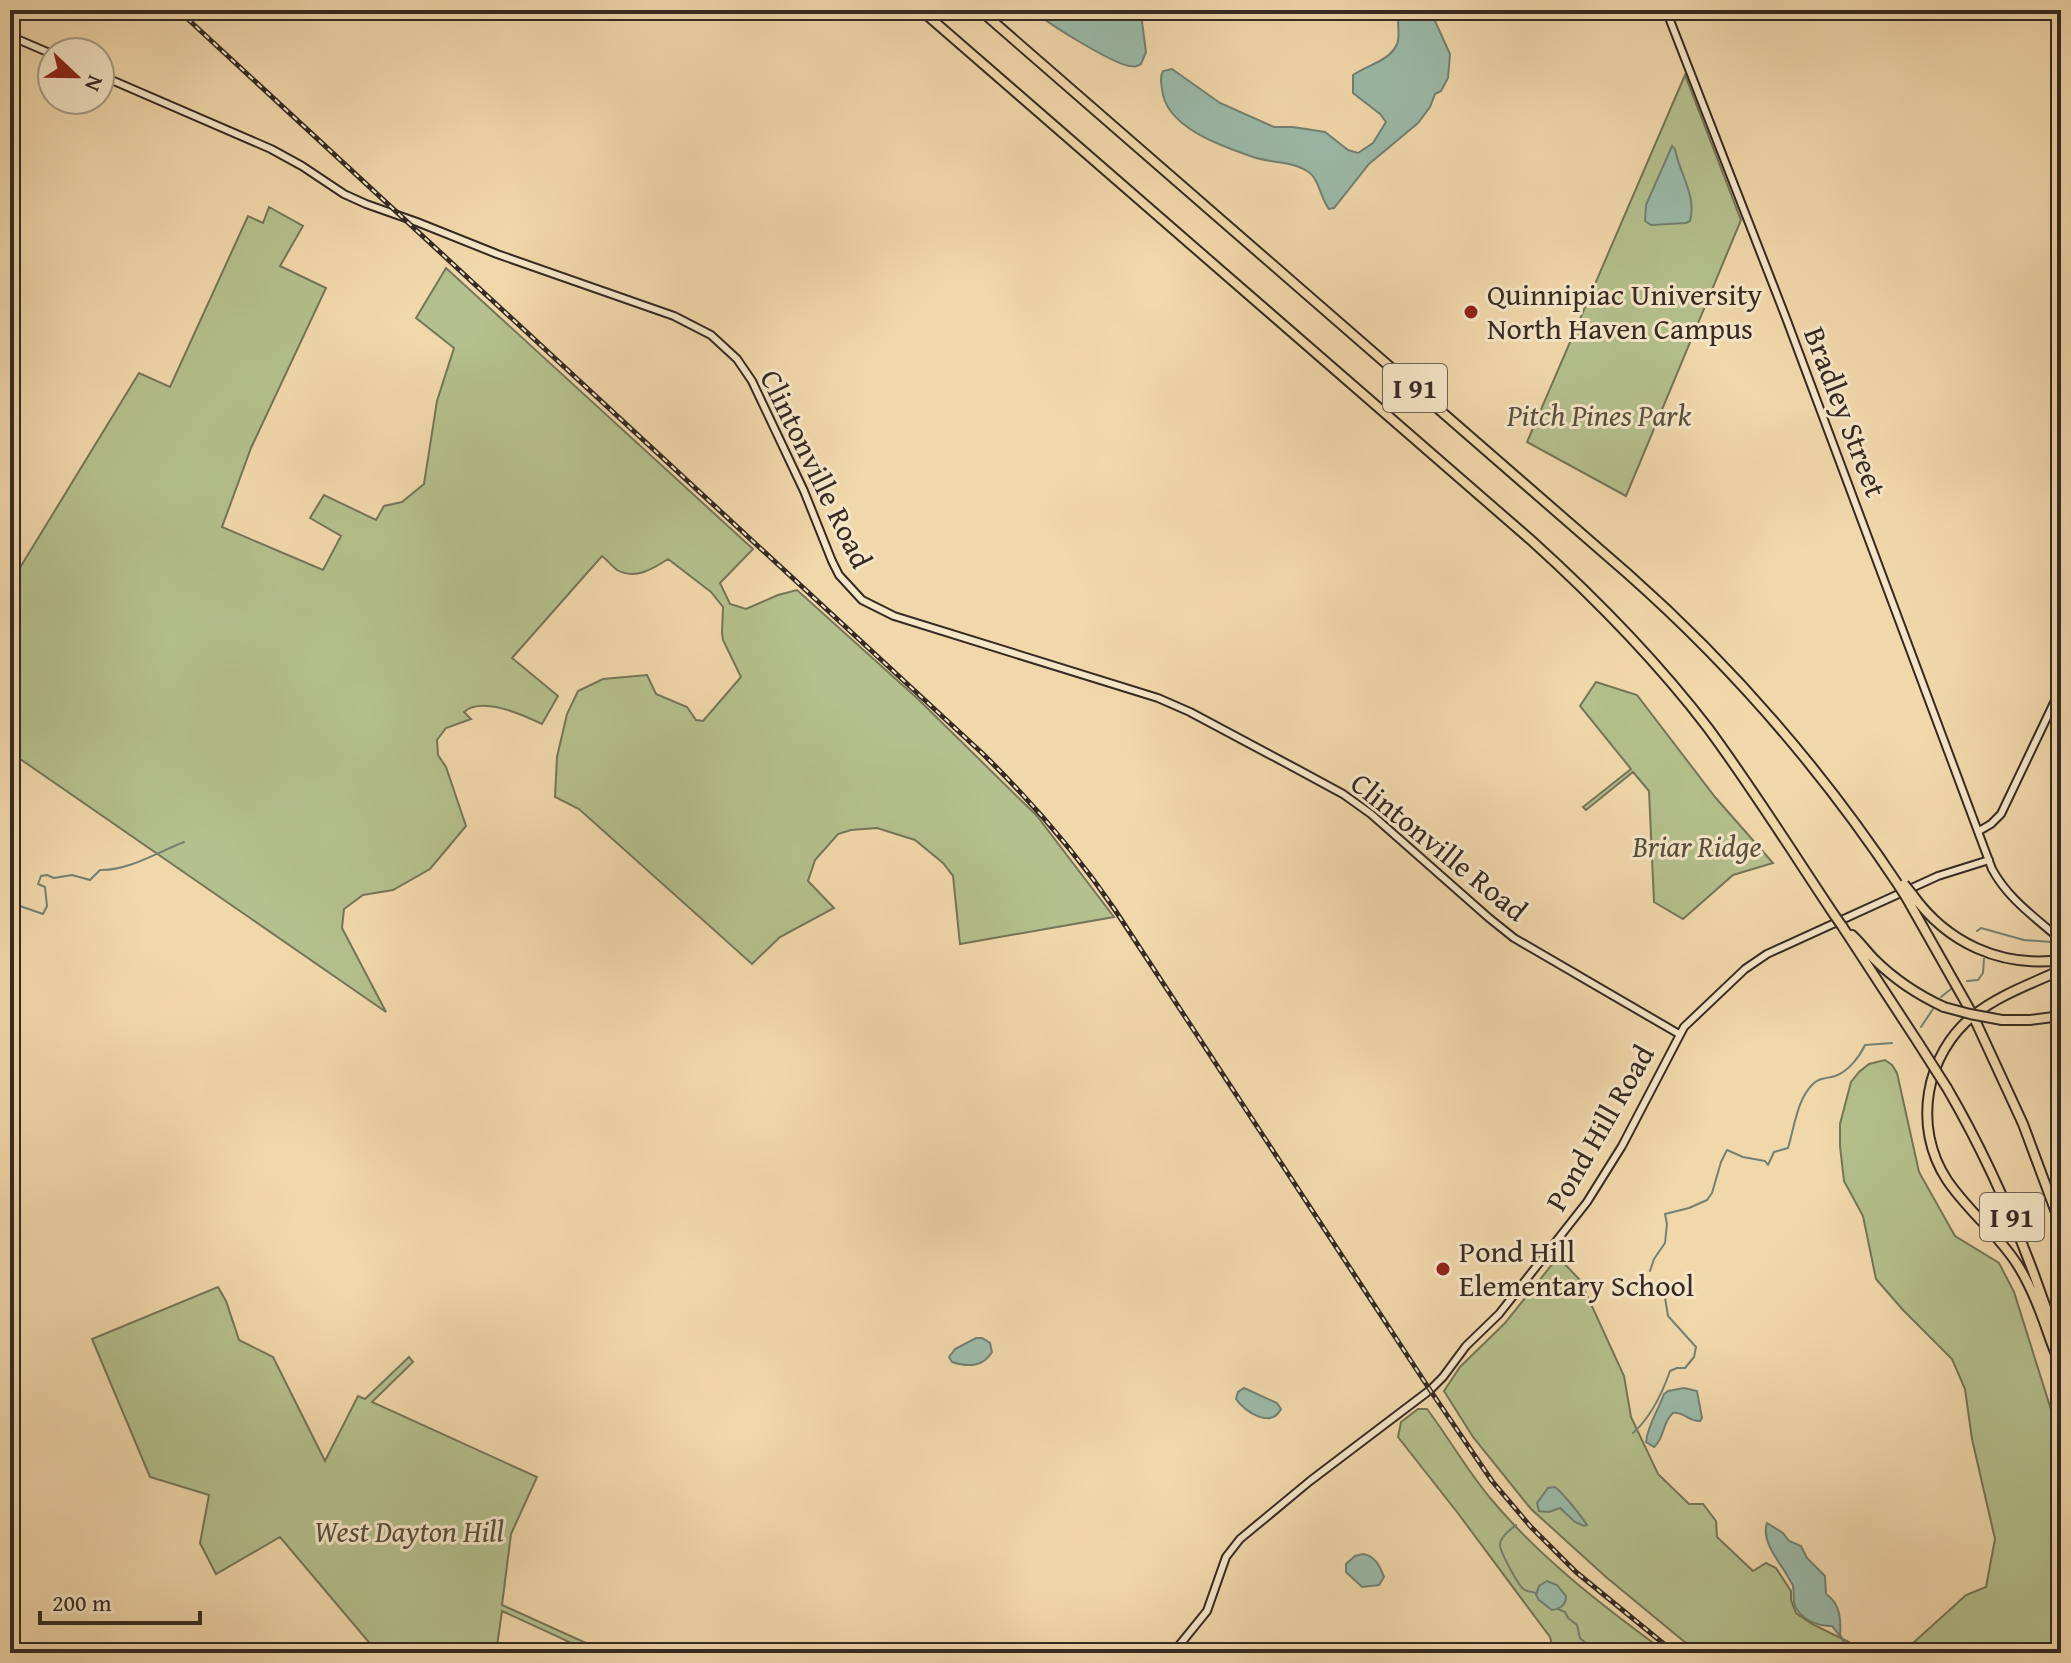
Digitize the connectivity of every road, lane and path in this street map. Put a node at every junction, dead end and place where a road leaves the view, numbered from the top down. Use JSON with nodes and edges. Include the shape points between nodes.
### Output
{"nodes":[{"id":1,"x":921,"y":10,"type":"edge"},
{"id":2,"x":980,"y":10,"type":"edge"},
{"id":3,"x":1666,"y":10,"type":"edge"},
{"id":4,"x":10,"y":36,"type":"edge"},
{"id":5,"x":36,"y":47,"type":"edge"},
{"id":6,"x":116,"y":82,"type":"edge"},
{"id":7,"x":2061,"y":688,"type":"edge"},
{"id":8,"x":1979,"y":831,"type":"junction"},
{"id":9,"x":1989,"y":860,"type":"junction"},
{"id":10,"x":1909,"y":895,"type":"junction"},
{"id":11,"x":1843,"y":928,"type":"junction"},
{"id":12,"x":2061,"y":940,"type":"edge"},
{"id":13,"x":2061,"y":960,"type":"edge"},
{"id":14,"x":2061,"y":970,"type":"edge"},
{"id":15,"x":2061,"y":1016,"type":"edge"},
{"id":16,"x":1679,"y":1034,"type":"junction"},
{"id":17,"x":2061,"y":1141,"type":"edge"},
{"id":18,"x":2061,"y":1194,"type":"edge"},
{"id":19,"x":2061,"y":1226,"type":"edge"},
{"id":20,"x":2061,"y":1353,"type":"edge"},
{"id":21,"x":2061,"y":1365,"type":"edge"},
{"id":22,"x":1173,"y":1653,"type":"edge"}],
"edges":[{"from":1,"to":11,"type":"highway","number":"I 91","bridge":true,"via":[[1589,594],[1703,722]]},
{"from":2,"to":10,"type":"highway","number":"I 91","bridge":true,"via":[[1683,624],[1789,738]]},
{"from":3,"to":8,"type":"street","name":"Bradley Street"},
{"from":4,"to":5,"type":"street"},
{"from":6,"to":16,"type":"street","name":"Clintonville Road","via":[[271,149],[366,204],[704,330],[726,347],[752,381],[835,567],[862,600],[894,616],[1165,700],[1287,763],[1365,809],[1514,938]]},
{"from":7,"to":8,"type":"street","via":[[2002,811]]},
{"from":8,"to":9,"type":"street"},
{"from":9,"to":12,"type":"street","via":[[2009,894]]},
{"from":9,"to":16,"type":"street","name":"Pond Hill Road","via":[[1938,876],[1767,954]]},
{"from":10,"to":13,"type":"highway","via":[[1945,929],[1980,950],[2018,960]]},
{"from":10,"to":19,"type":"highway","number":"I 91","bridge":true,"via":[[2023,1124]]},
{"from":11,"to":15,"type":"highway","bridge":true,"via":[[1898,981],[1944,1007],[2002,1020]]},
{"from":11,"to":20,"type":"highway","number":"I 91","bridge":true,"via":[[1947,1088],[1981,1151],[2014,1222]]},
{"from":14,"to":21,"type":"highway","via":[[1985,1007],[1959,1029],[1936,1066],[1927,1111],[1942,1171],[2022,1272]]},
{"from":16,"to":22,"type":"street","name":"Pond Hill Road","via":[[1595,1191],[1499,1314],[1430,1390],[1240,1539],[1226,1557],[1207,1611]]},
{"from":17,"to":18,"type":"highway"}]}
